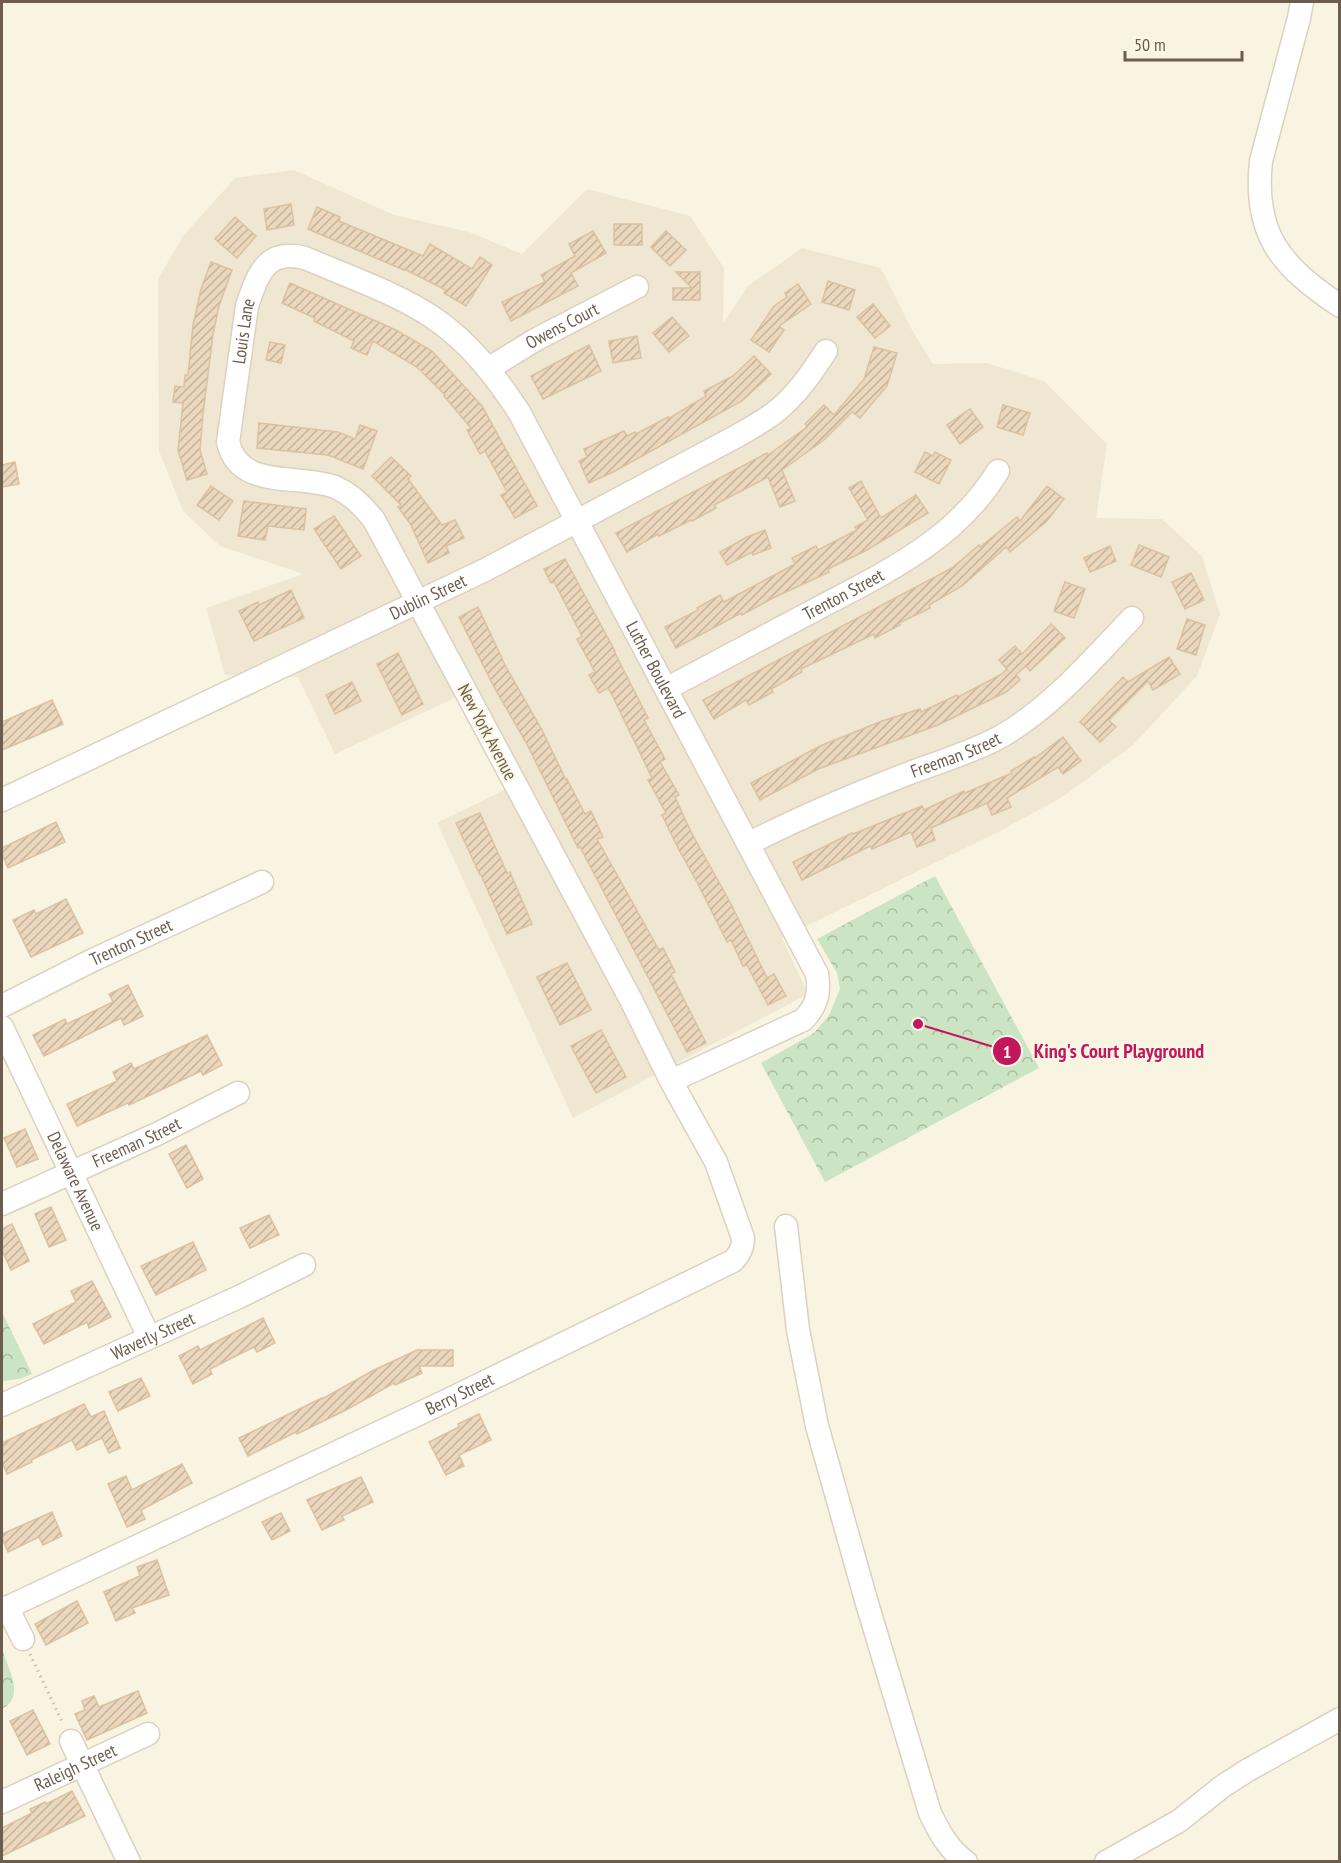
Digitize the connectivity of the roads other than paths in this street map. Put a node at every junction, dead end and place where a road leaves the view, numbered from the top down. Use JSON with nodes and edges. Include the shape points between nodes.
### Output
{"nodes":[{"id":1,"x":1302,"y":2,"type":"edge"},
{"id":2,"x":324,"y":266,"type":"joint"},
{"id":3,"x":637,"y":287,"type":"dead end"},
{"id":4,"x":1340,"y":306,"type":"edge"},
{"id":5,"x":826,"y":351,"type":"dead end"},
{"id":6,"x":488,"y":369,"type":"junction"},
{"id":7,"x":237,"y":462,"type":"joint"},
{"id":8,"x":998,"y":471,"type":"dead end"},
{"id":9,"x":576,"y":521,"type":"junction"},
{"id":10,"x":418,"y":602,"type":"junction"},
{"id":11,"x":1132,"y":618,"type":"dead end"},
{"id":12,"x":666,"y":689,"type":"junction"},
{"id":13,"x":2,"y":800,"type":"edge"},
{"id":14,"x":748,"y":844,"type":"junction"},
{"id":15,"x":262,"y":882,"type":"dead end"},
{"id":16,"x":2,"y":1006,"type":"edge"},
{"id":17,"x":2,"y":1028,"type":"edge"},
{"id":18,"x":671,"y":1081,"type":"junction"},
{"id":19,"x":238,"y":1093,"type":"dead end"},
{"id":20,"x":71,"y":1173,"type":"junction"},
{"id":21,"x":2,"y":1204,"type":"edge"},
{"id":22,"x":786,"y":1226,"type":"dead end"},
{"id":23,"x":304,"y":1265,"type":"dead end"},
{"id":24,"x":149,"y":1337,"type":"junction"},
{"id":25,"x":2,"y":1405,"type":"edge"},
{"id":26,"x":4,"y":1608,"type":"edge"},
{"id":27,"x":23,"y":1639,"type":"road end"},
{"id":28,"x":1340,"y":1719,"type":"edge"},
{"id":29,"x":148,"y":1734,"type":"dead end"},
{"id":30,"x":71,"y":1741,"type":"road end"},
{"id":31,"x":82,"y":1763,"type":"junction"},
{"id":32,"x":2,"y":1802,"type":"edge"},
{"id":33,"x":129,"y":1862,"type":"edge"},
{"id":34,"x":966,"y":1862,"type":"edge"},
{"id":35,"x":1106,"y":1862,"type":"edge"}],
"edges":[{"from":1,"to":4,"type":"street","via":[[1261,161],[1260,206],[1282,258],[1299,276]]},
{"from":2,"to":6,"type":"street","name":"Luther Boulevard","via":[[426,313]]},
{"from":2,"to":7,"type":"street","name":"Louis Lane","via":[[282,255],[264,267],[254,286],[247,306],[228,442]]},
{"from":3,"to":6,"type":"street","name":"Owens Court"},
{"from":5,"to":9,"type":"street","name":"Dublin Street","via":[[808,379],[773,414]]},
{"from":6,"to":9,"type":"street","name":"Luther Boulevard","via":[[519,412]]},
{"from":7,"to":10,"type":"street","name":"New York Avenue","via":[[258,475],[315,482],[351,496],[374,520]]},
{"from":8,"to":12,"type":"street","name":"Trenton Street","via":[[955,526],[932,543]]},
{"from":9,"to":10,"type":"street","name":"Dublin Street"},
{"from":9,"to":12,"type":"street","name":"Luther Boulevard"},
{"from":10,"to":13,"type":"street","name":"Dublin Street"},
{"from":10,"to":18,"type":"street","name":"New York Avenue"},
{"from":11,"to":14,"type":"street","name":"Freeman Street","via":[[1047,702],[1000,737],[839,801]]},
{"from":12,"to":14,"type":"street","name":"Luther Boulevard"},
{"from":14,"to":18,"type":"street","name":"Luther Boulevard","via":[[817,975],[817,1000],[803,1020]]},
{"from":15,"to":16,"type":"street","name":"Trenton Street"},
{"from":17,"to":20,"type":"street","name":"Delaware Avenue"},
{"from":18,"to":26,"type":"street","name":"Berry Street","via":[[716,1162],[733,1204],[743,1247],[733,1261],[446,1401]]},
{"from":19,"to":20,"type":"street","name":"Freeman Street"},
{"from":20,"to":21,"type":"street","name":"Freeman Street"},
{"from":20,"to":24,"type":"street","name":"Delaware Avenue"},
{"from":22,"to":34,"type":"street","via":[[798,1330],[818,1426],[866,1600],[930,1813],[939,1832]]},
{"from":23,"to":24,"type":"street","name":"Waverly Street"},
{"from":24,"to":25,"type":"street","name":"Waverly Street"},
{"from":26,"to":27,"type":"street"},
{"from":28,"to":35,"type":"street","via":[[1248,1770],[1179,1821]]},
{"from":29,"to":31,"type":"street","name":"Raleigh Street"},
{"from":30,"to":31,"type":"street"},
{"from":31,"to":32,"type":"street","name":"Raleigh Street"},
{"from":31,"to":33,"type":"street"}]}
